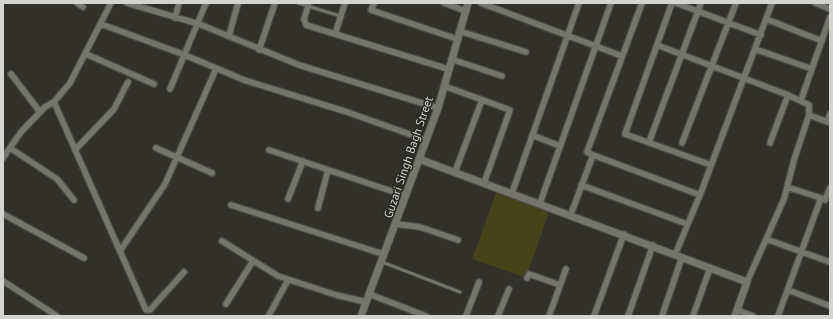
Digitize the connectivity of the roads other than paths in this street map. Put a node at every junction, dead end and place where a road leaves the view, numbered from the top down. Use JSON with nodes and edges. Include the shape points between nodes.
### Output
{"nodes":[{"id":1,"x":77,"y":3,"type":"edge"},
{"id":2,"x":111,"y":3,"type":"edge"},
{"id":3,"x":127,"y":3,"type":"edge"},
{"id":4,"x":179,"y":3,"type":"edge"},
{"id":5,"x":206,"y":3,"type":"edge"},
{"id":6,"x":238,"y":3,"type":"edge"},
{"id":7,"x":275,"y":3,"type":"edge"},
{"id":8,"x":298,"y":3,"type":"edge"},
{"id":9,"x":345,"y":3,"type":"edge"},
{"id":10,"x":374,"y":3,"type":"edge"},
{"id":11,"x":444,"y":3,"type":"edge"},
{"id":12,"x":468,"y":3,"type":"edge"},
{"id":13,"x":481,"y":3,"type":"edge"},
{"id":14,"x":578,"y":3,"type":"edge"},
{"id":15,"x":611,"y":3,"type":"edge"},
{"id":16,"x":642,"y":3,"type":"edge"},
{"id":17,"x":672,"y":3,"type":"edge"},
{"id":18,"x":676,"y":3,"type":"edge"},
{"id":19,"x":701,"y":3,"type":"edge"},
{"id":20,"x":736,"y":3,"type":"edge"},
{"id":21,"x":772,"y":3,"type":"edge"},
{"id":22,"x":815,"y":3,"type":"edge"},
{"id":23,"x":309,"y":5,"type":"edge"},
{"id":24,"x":145,"y":6,"type":"edge"},
{"id":25,"x":83,"y":7,"type":"dead end"},
{"id":26,"x":830,"y":9,"type":"edge"},
{"id":27,"x":465,"y":11,"type":"junction"},
{"id":28,"x":697,"y":11,"type":"junction"},
{"id":29,"x":341,"y":17,"type":"junction"},
{"id":30,"x":830,"y":17,"type":"edge"},
{"id":31,"x":175,"y":18,"type":"junction"},
{"id":32,"x":766,"y":19,"type":"junction"},
{"id":33,"x":728,"y":23,"type":"junction"},
{"id":34,"x":101,"y":24,"type":"junction"},
{"id":35,"x":198,"y":24,"type":"junction"},
{"id":36,"x":459,"y":31,"type":"junction"},
{"id":37,"x":335,"y":34,"type":"junction"},
{"id":38,"x":567,"y":34,"type":"junction"},
{"id":39,"x":761,"y":35,"type":"junction"},
{"id":40,"x":229,"y":36,"type":"junction"},
{"id":41,"x":457,"y":39,"type":"junction"},
{"id":42,"x":822,"y":41,"type":"junction"},
{"id":43,"x":657,"y":45,"type":"junction"},
{"id":44,"x":596,"y":46,"type":"junction"},
{"id":45,"x":755,"y":49,"type":"junction"},
{"id":46,"x":259,"y":50,"type":"junction"},
{"id":47,"x":526,"y":52,"type":"dead end"},
{"id":48,"x":86,"y":54,"type":"junction"},
{"id":49,"x":681,"y":54,"type":"junction"},
{"id":50,"x":185,"y":55,"type":"junction"},
{"id":51,"x":622,"y":56,"type":"junction"},
{"id":52,"x":451,"y":60,"type":"junction"},
{"id":53,"x":712,"y":66,"type":"junction"},
{"id":54,"x":216,"y":69,"type":"junction"},
{"id":55,"x":448,"y":69,"type":"junction"},
{"id":56,"x":812,"y":69,"type":"junction"},
{"id":57,"x":11,"y":74,"type":"dead end"},
{"id":58,"x":502,"y":76,"type":"dead end"},
{"id":59,"x":744,"y":78,"type":"junction"},
{"id":60,"x":128,"y":82,"type":"dead end"},
{"id":61,"x":154,"y":84,"type":"dead end"},
{"id":62,"x":444,"y":86,"type":"junction"},
{"id":63,"x":170,"y":89,"type":"dead end"},
{"id":64,"x":788,"y":95,"type":"junction"},
{"id":65,"x":482,"y":100,"type":"junction"},
{"id":66,"x":802,"y":100,"type":"junction"},
{"id":67,"x":54,"y":102,"type":"junction"},
{"id":68,"x":438,"y":108,"type":"junction"},
{"id":69,"x":40,"y":112,"type":"junction"},
{"id":70,"x":830,"y":114,"type":"edge"},
{"id":71,"x":809,"y":115,"type":"junction"},
{"id":72,"x":829,"y":122,"type":"edge"},
{"id":73,"x":532,"y":135,"type":"junction"},
{"id":74,"x":426,"y":140,"type":"junction"},
{"id":75,"x":649,"y":142,"type":"junction"},
{"id":76,"x":682,"y":143,"type":"dead end"},
{"id":77,"x":770,"y":144,"type":"dead end"},
{"id":78,"x":560,"y":146,"type":"junction"},
{"id":79,"x":10,"y":148,"type":"junction"},
{"id":80,"x":156,"y":148,"type":"dead end"},
{"id":81,"x":76,"y":150,"type":"junction"},
{"id":82,"x":269,"y":150,"type":"dead end"},
{"id":83,"x":593,"y":155,"type":"junction"},
{"id":84,"x":3,"y":158,"type":"edge"},
{"id":85,"x":177,"y":158,"type":"junction"},
{"id":86,"x":419,"y":159,"type":"junction"},
{"id":87,"x":303,"y":161,"type":"junction"},
{"id":88,"x":711,"y":165,"type":"junction"},
{"id":89,"x":328,"y":170,"type":"junction"},
{"id":90,"x":455,"y":172,"type":"junction"},
{"id":91,"x":212,"y":173,"type":"dead end"},
{"id":92,"x":484,"y":183,"type":"junction"},
{"id":93,"x":581,"y":185,"type":"junction"},
{"id":94,"x":787,"y":187,"type":"junction"},
{"id":95,"x":830,"y":188,"type":"edge"},
{"id":96,"x":512,"y":193,"type":"junction"},
{"id":97,"x":700,"y":195,"type":"junction"},
{"id":98,"x":406,"y":196,"type":"junction"},
{"id":99,"x":288,"y":199,"type":"dead end"},
{"id":100,"x":74,"y":200,"type":"dead end"},
{"id":101,"x":825,"y":200,"type":"edge"},
{"id":102,"x":540,"y":203,"type":"junction"},
{"id":103,"x":231,"y":206,"type":"dead end"},
{"id":104,"x":318,"y":208,"type":"dead end"},
{"id":105,"x":3,"y":214,"type":"edge"},
{"id":106,"x":570,"y":214,"type":"junction"},
{"id":107,"x":396,"y":224,"type":"junction"},
{"id":108,"x":687,"y":224,"type":"junction"},
{"id":109,"x":624,"y":234,"type":"junction"},
{"id":110,"x":766,"y":239,"type":"junction"},
{"id":111,"x":458,"y":240,"type":"dead end"},
{"id":112,"x":222,"y":241,"type":"dead end"},
{"id":113,"x":653,"y":245,"type":"junction"},
{"id":114,"x":677,"y":250,"type":"dead end"},
{"id":115,"x":120,"y":251,"type":"junction"},
{"id":116,"x":801,"y":252,"type":"junction"},
{"id":117,"x":383,"y":254,"type":"junction"},
{"id":118,"x":682,"y":257,"type":"junction"},
{"id":119,"x":84,"y":258,"type":"dead end"},
{"id":120,"x":253,"y":261,"type":"junction"},
{"id":121,"x":380,"y":262,"type":"junction"},
{"id":122,"x":830,"y":262,"type":"edge"},
{"id":123,"x":710,"y":268,"type":"junction"},
{"id":124,"x":566,"y":269,"type":"dead end"},
{"id":125,"x":184,"y":272,"type":"dead end"},
{"id":126,"x":527,"y":278,"type":"dead end"},
{"id":127,"x":288,"y":280,"type":"junction"},
{"id":128,"x":3,"y":281,"type":"edge"},
{"id":129,"x":479,"y":282,"type":"dead end"},
{"id":130,"x":747,"y":282,"type":"junction"},
{"id":131,"x":560,"y":285,"type":"junction"},
{"id":132,"x":509,"y":289,"type":"dead end"},
{"id":133,"x":788,"y":290,"type":"junction"},
{"id":134,"x":460,"y":292,"type":"dead end"},
{"id":135,"x":368,"y":294,"type":"junction"},
{"id":136,"x":366,"y":302,"type":"junction"},
{"id":137,"x":226,"y":304,"type":"dead end"},
{"id":138,"x":830,"y":306,"type":"edge"},
{"id":139,"x":148,"y":313,"type":"edge"},
{"id":140,"x":736,"y":313,"type":"edge"},
{"id":141,"x":269,"y":315,"type":"dead end"},
{"id":142,"x":57,"y":316,"type":"edge"},
{"id":143,"x":361,"y":316,"type":"edge"},
{"id":144,"x":426,"y":316,"type":"edge"},
{"id":145,"x":466,"y":316,"type":"edge"},
{"id":146,"x":498,"y":316,"type":"edge"},
{"id":147,"x":549,"y":316,"type":"edge"},
{"id":148,"x":594,"y":316,"type":"edge"},
{"id":149,"x":628,"y":316,"type":"edge"},
{"id":150,"x":662,"y":316,"type":"edge"},
{"id":151,"x":693,"y":316,"type":"edge"},
{"id":152,"x":753,"y":316,"type":"edge"},
{"id":153,"x":778,"y":316,"type":"edge"}],
"edges":[{"from":1,"to":25,"type":"street"},
{"from":2,"to":34,"type":"street"},
{"from":3,"to":24,"type":"street"},
{"from":4,"to":31,"type":"street"},
{"from":5,"to":35,"type":"street"},
{"from":6,"to":40,"type":"street"},
{"from":7,"to":46,"type":"street"},
{"from":8,"to":23,"type":"lane"},
{"from":9,"to":29,"type":"street"},
{"from":10,"to":41,"type":"street","via":[[371,10]]},
{"from":11,"to":27,"type":"street"},
{"from":12,"to":27,"type":"street","name":"Guzari Singh Bagh Street"},
{"from":13,"to":38,"type":"street"},
{"from":14,"to":38,"type":"street"},
{"from":15,"to":44,"type":"street"},
{"from":16,"to":51,"type":"street"},
{"from":17,"to":43,"type":"street"},
{"from":18,"to":28,"type":"street"},
{"from":19,"to":28,"type":"street"},
{"from":20,"to":33,"type":"street"},
{"from":21,"to":32,"type":"street"},
{"from":22,"to":26,"type":"street"},
{"from":23,"to":29,"type":"lane"},
{"from":23,"to":37,"type":"street","via":[[304,19],[306,25]]},
{"from":24,"to":31,"type":"street"},
{"from":27,"to":36,"type":"street","name":"Guzari Singh Bagh Street"},
{"from":28,"to":33,"type":"street"},
{"from":28,"to":49,"type":"street"},
{"from":29,"to":37,"type":"street"},
{"from":30,"to":42,"type":"street"},
{"from":31,"to":35,"type":"street"},
{"from":32,"to":39,"type":"street"},
{"from":32,"to":42,"type":"street"},
{"from":33,"to":39,"type":"street"},
{"from":33,"to":53,"type":"street"},
{"from":34,"to":48,"type":"street"},
{"from":34,"to":50,"type":"street"},
{"from":35,"to":40,"type":"street"},
{"from":35,"to":50,"type":"street"},
{"from":36,"to":41,"type":"street","name":"Guzari Singh Bagh Street"},
{"from":36,"to":47,"type":"street"},
{"from":37,"to":55,"type":"street"},
{"from":38,"to":44,"type":"street"},
{"from":38,"to":73,"type":"street"},
{"from":39,"to":45,"type":"street"},
{"from":40,"to":46,"type":"street"},
{"from":41,"to":52,"type":"street","name":"Guzari Singh Bagh Street"},
{"from":42,"to":56,"type":"street"},
{"from":43,"to":49,"type":"street"},
{"from":43,"to":75,"type":"street","via":[[625,133]]},
{"from":44,"to":51,"type":"street"},
{"from":44,"to":78,"type":"street"},
{"from":45,"to":56,"type":"street"},
{"from":45,"to":59,"type":"street"},
{"from":46,"to":68,"type":"street","via":[[338,78]]},
{"from":48,"to":61,"type":"street"},
{"from":48,"to":67,"type":"street","via":[[70,83]]},
{"from":49,"to":53,"type":"street"},
{"from":49,"to":75,"type":"street"},
{"from":50,"to":54,"type":"street"},
{"from":50,"to":63,"type":"street"},
{"from":51,"to":83,"type":"street","via":[[587,152]]},
{"from":52,"to":55,"type":"street","name":"Guzari Singh Bagh Street"},
{"from":52,"to":58,"type":"street"},
{"from":53,"to":59,"type":"street"},
{"from":53,"to":76,"type":"street"},
{"from":54,"to":74,"type":"street"},
{"from":54,"to":85,"type":"street"},
{"from":55,"to":62,"type":"street","name":"Guzari Singh Bagh Street"},
{"from":56,"to":66,"type":"street"},
{"from":57,"to":69,"type":"street"},
{"from":59,"to":64,"type":"street"},
{"from":59,"to":88,"type":"street"},
{"from":60,"to":81,"type":"street","via":[[114,109]]},
{"from":62,"to":65,"type":"street"},
{"from":62,"to":68,"type":"street","name":"Guzari Singh Bagh Street"},
{"from":64,"to":66,"type":"street"},
{"from":64,"to":77,"type":"street"},
{"from":65,"to":90,"type":"street"},
{"from":65,"to":92,"type":"street","via":[[510,110]]},
{"from":66,"to":71,"type":"street","via":[[809,105]]},
{"from":67,"to":69,"type":"street"},
{"from":67,"to":81,"type":"street"},
{"from":68,"to":74,"type":"street","name":"Guzari Singh Bagh Street"},
{"from":69,"to":79,"type":"street"},
{"from":70,"to":72,"type":"street"},
{"from":71,"to":72,"type":"street"},
{"from":71,"to":94,"type":"street"},
{"from":73,"to":78,"type":"street"},
{"from":73,"to":96,"type":"street"},
{"from":74,"to":86,"type":"street","name":"Guzari Singh Bagh Street"},
{"from":75,"to":88,"type":"street"},
{"from":78,"to":102,"type":"street"},
{"from":79,"to":84,"type":"street"},
{"from":79,"to":100,"type":"street","via":[[57,179]]},
{"from":80,"to":85,"type":"street"},
{"from":81,"to":115,"type":"street"},
{"from":82,"to":87,"type":"street"},
{"from":83,"to":93,"type":"street"},
{"from":83,"to":97,"type":"street"},
{"from":85,"to":91,"type":"street"},
{"from":85,"to":115,"type":"street","via":[[165,184]]},
{"from":86,"to":90,"type":"street"},
{"from":86,"to":98,"type":"street","name":"Guzari Singh Bagh Street"},
{"from":87,"to":89,"type":"street"},
{"from":87,"to":99,"type":"street"},
{"from":88,"to":97,"type":"street"},
{"from":89,"to":98,"type":"street"},
{"from":89,"to":104,"type":"street"},
{"from":90,"to":92,"type":"street"},
{"from":92,"to":96,"type":"street"},
{"from":93,"to":106,"type":"street"},
{"from":93,"to":108,"type":"street"},
{"from":94,"to":101,"type":"street"},
{"from":94,"to":110,"type":"street"},
{"from":95,"to":101,"type":"street"},
{"from":96,"to":102,"type":"street"},
{"from":97,"to":108,"type":"street"},
{"from":98,"to":107,"type":"street","name":"Guzari Singh Bagh Street"},
{"from":101,"to":116,"type":"street"},
{"from":102,"to":106,"type":"street"},
{"from":103,"to":117,"type":"street"},
{"from":105,"to":119,"type":"street"},
{"from":106,"to":109,"type":"street"},
{"from":107,"to":111,"type":"street","via":[[420,227]]},
{"from":107,"to":117,"type":"street","name":"Guzari Singh Bagh Street"},
{"from":108,"to":114,"type":"street"},
{"from":109,"to":113,"type":"street"},
{"from":109,"to":148,"type":"street"},
{"from":110,"to":116,"type":"street"},
{"from":110,"to":130,"type":"street"},
{"from":112,"to":120,"type":"street"},
{"from":113,"to":118,"type":"street"},
{"from":113,"to":149,"type":"street"},
{"from":115,"to":139,"type":"street"},
{"from":116,"to":122,"type":"street"},
{"from":116,"to":133,"type":"street"},
{"from":117,"to":121,"type":"street","name":"Guzari Singh Bagh Street"},
{"from":118,"to":123,"type":"street"},
{"from":118,"to":150,"type":"street"},
{"from":120,"to":127,"type":"street"},
{"from":120,"to":137,"type":"street"},
{"from":121,"to":134,"type":"lane"},
{"from":121,"to":135,"type":"street","name":"Guzari Singh Bagh Street"},
{"from":123,"to":130,"type":"street"},
{"from":123,"to":151,"type":"street"},
{"from":124,"to":131,"type":"street"},
{"from":125,"to":139,"type":"street"},
{"from":126,"to":131,"type":"street","via":[[529,274]]},
{"from":127,"to":136,"type":"street"},
{"from":127,"to":141,"type":"street"},
{"from":128,"to":142,"type":"street"},
{"from":129,"to":145,"type":"street"},
{"from":130,"to":140,"type":"street"},
{"from":131,"to":147,"type":"street"},
{"from":132,"to":146,"type":"street"},
{"from":133,"to":138,"type":"street"},
{"from":133,"to":153,"type":"street"},
{"from":135,"to":136,"type":"street","name":"Guzari Singh Bagh Street"},
{"from":135,"to":144,"type":"street"},
{"from":136,"to":143,"type":"street","name":"Guzari Singh Bagh Street"},
{"from":140,"to":152,"type":"street"}]}
